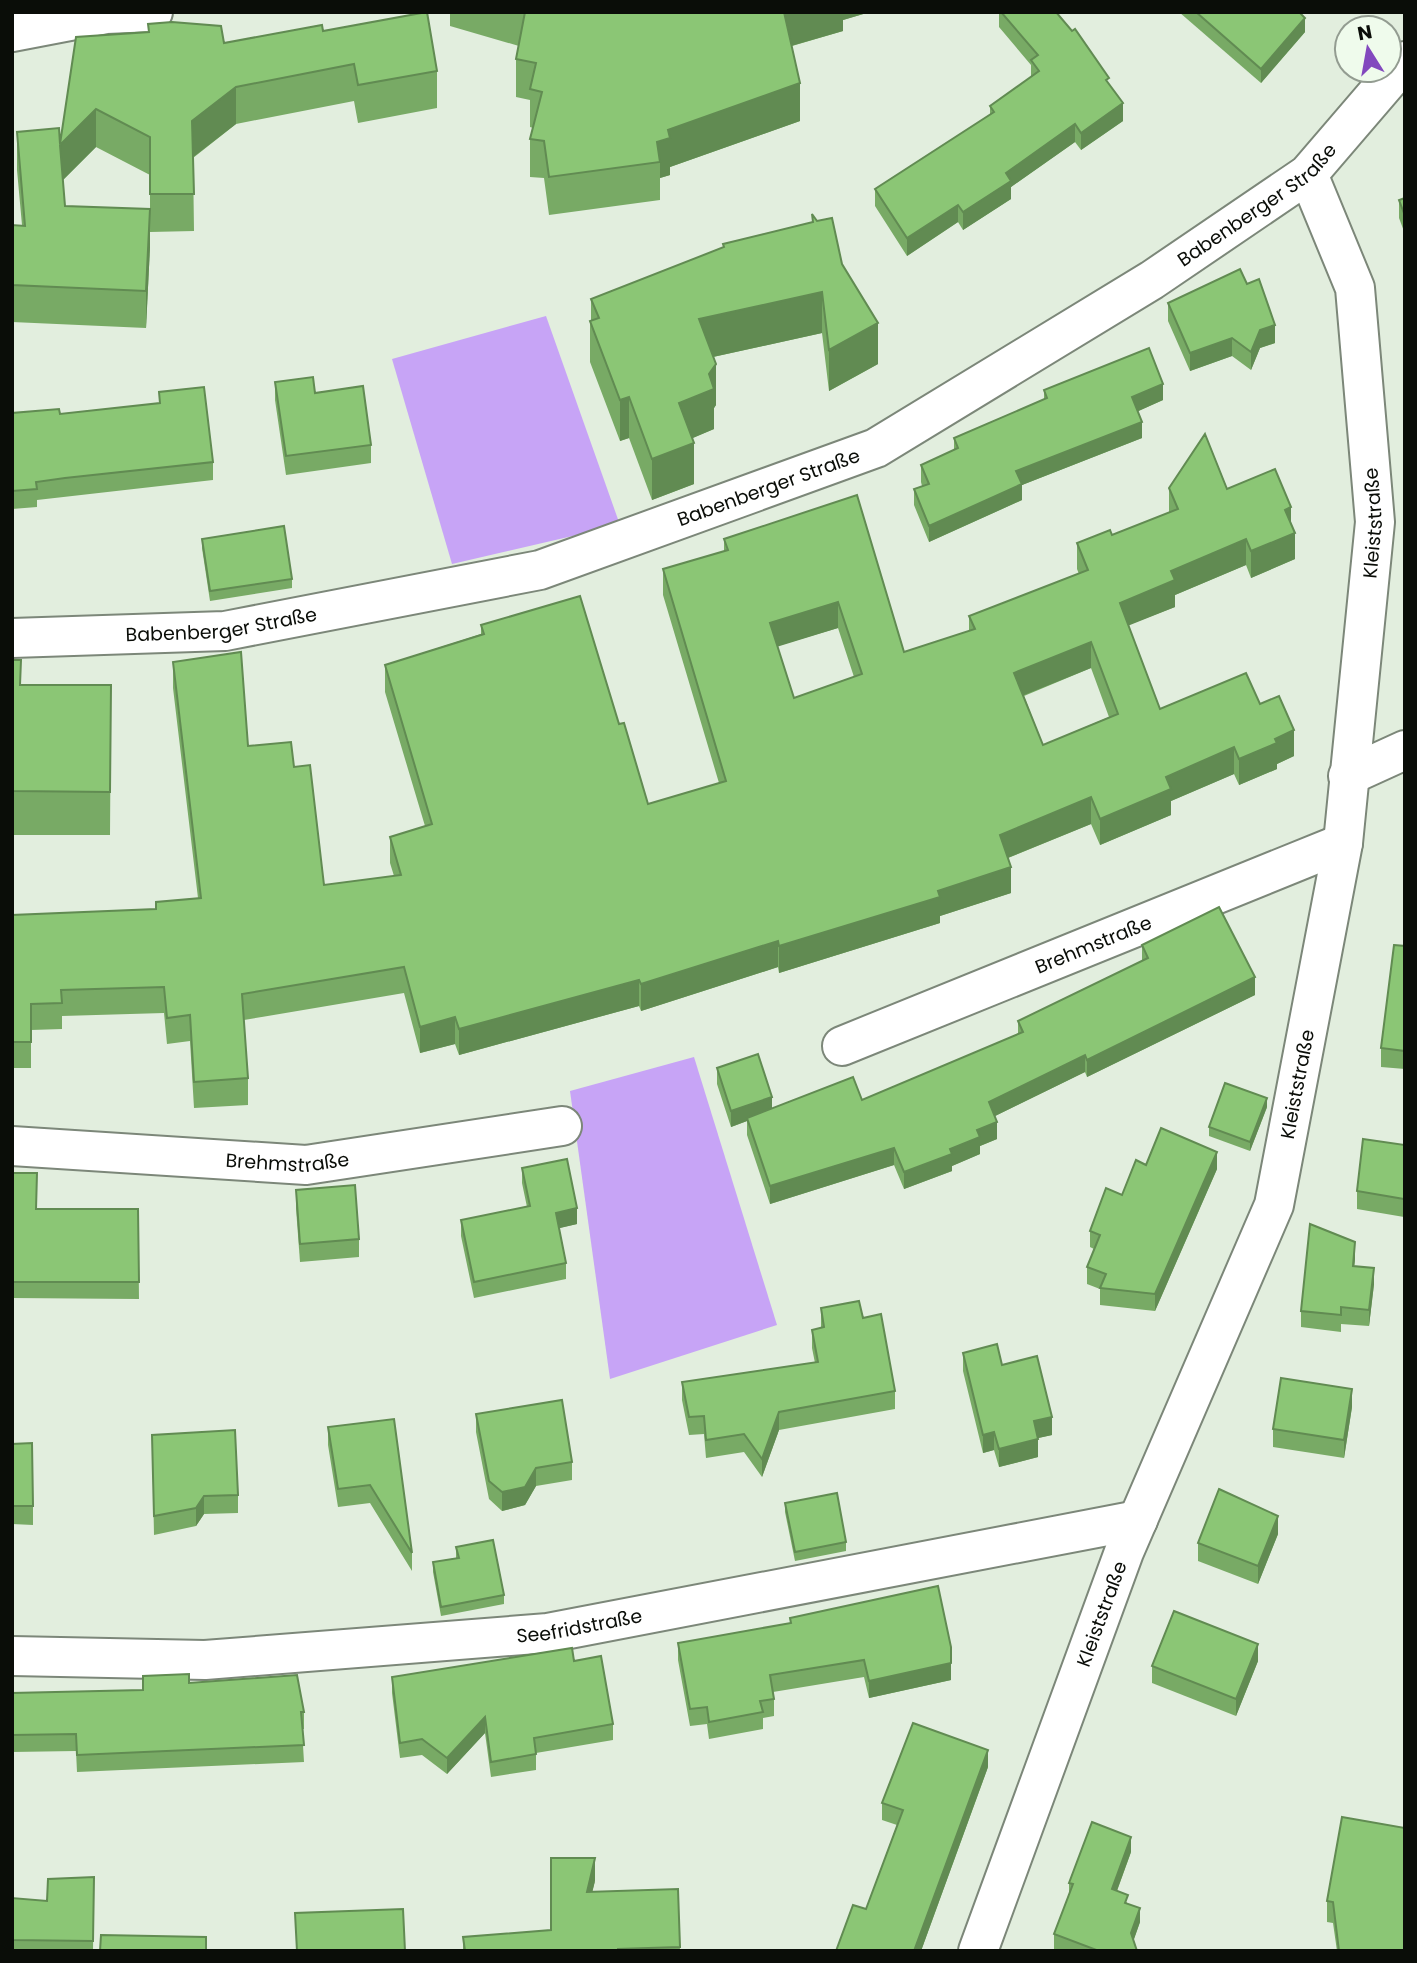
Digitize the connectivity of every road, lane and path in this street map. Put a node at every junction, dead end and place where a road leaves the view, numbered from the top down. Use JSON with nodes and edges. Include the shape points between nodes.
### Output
{"nodes":[{"id":1,"x":153,"y":12,"type":"edge"},
{"id":2,"x":12,"y":32,"type":"edge"},
{"id":3,"x":1405,"y":61,"type":"edge"},
{"id":4,"x":1308,"y":174,"type":"junction"},
{"id":5,"x":12,"y":638,"type":"edge"},
{"id":6,"x":1405,"y":750,"type":"edge"},
{"id":7,"x":1348,"y":776,"type":"junction"},
{"id":8,"x":1343,"y":843,"type":"junction"},
{"id":9,"x":842,"y":1046,"type":"dead end"},
{"id":10,"x":562,"y":1126,"type":"dead end"},
{"id":11,"x":12,"y":1146,"type":"edge"},
{"id":12,"x":1138,"y":1520,"type":"junction"},
{"id":13,"x":12,"y":1656,"type":"edge"},
{"id":14,"x":978,"y":1951,"type":"edge"}],
"edges":[{"from":1,"to":2,"type":"street","via":[[106,14]]},
{"from":3,"to":4,"type":"street","name":"Babenberger Straße"},
{"from":4,"to":5,"type":"street","name":"Babenberger Straße","via":[[1152,280],[876,448],[595,551],[540,570],[225,631]]},
{"from":4,"to":7,"type":"street","name":"Kleiststraße","via":[[1355,288],[1375,522]]},
{"from":6,"to":7,"type":"street"},
{"from":7,"to":8,"type":"street","name":"Kleiststraße"},
{"from":8,"to":9,"type":"street","name":"Brehmstraße"},
{"from":8,"to":12,"type":"street","name":"Kleiststraße","via":[[1273,1205]]},
{"from":10,"to":11,"type":"street","name":"Brehmstraße","via":[[306,1165]]},
{"from":12,"to":13,"type":"street","name":"Seefridstraße","via":[[548,1633],[205,1660]]},
{"from":12,"to":14,"type":"street","name":"Kleiststraße"}]}
